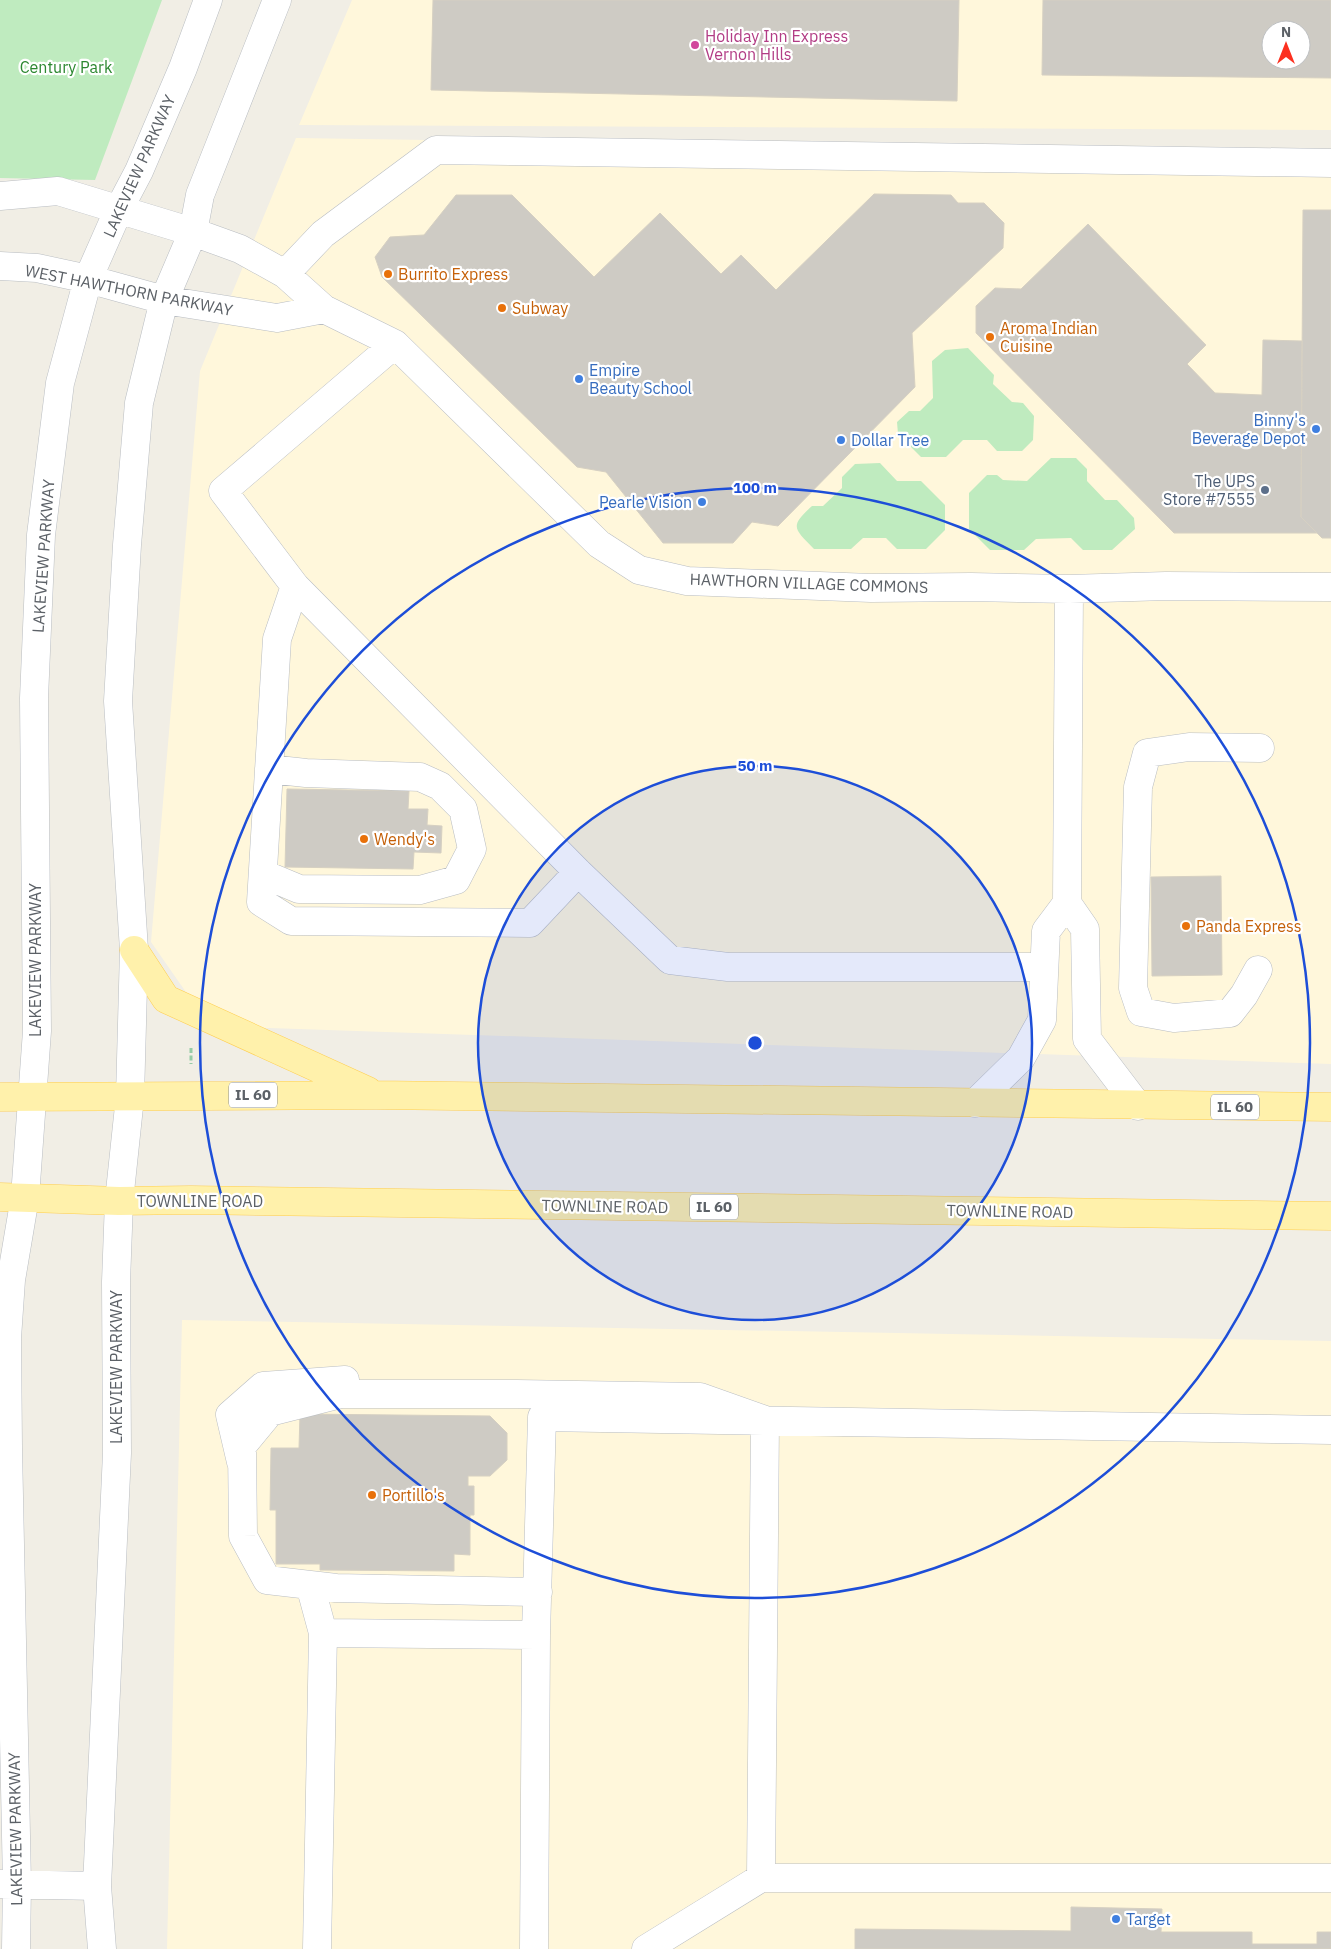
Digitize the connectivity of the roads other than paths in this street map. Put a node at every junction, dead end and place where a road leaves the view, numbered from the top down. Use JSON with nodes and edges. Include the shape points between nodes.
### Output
{"nodes":[{"id":1,"x":208,"y":0,"type":"edge"},
{"id":2,"x":277,"y":0,"type":"edge"},
{"id":3,"x":1331,"y":163,"type":"edge"},
{"id":4,"x":0,"y":196,"type":"edge"},
{"id":5,"x":118,"y":211,"type":"junction"},
{"id":6,"x":193,"y":232,"type":"junction"},
{"id":7,"x":0,"y":266,"type":"edge"},
{"id":8,"x":285,"y":274,"type":"junction"},
{"id":9,"x":88,"y":279,"type":"junction"},
{"id":10,"x":164,"y":300,"type":"junction"},
{"id":11,"x":324,"y":310,"type":"junction"},
{"id":12,"x":395,"y":344,"type":"junction"},
{"id":13,"x":295,"y":586,"type":"junction"},
{"id":14,"x":1331,"y":587,"type":"edge"},
{"id":15,"x":1069,"y":589,"type":"junction"},
{"id":16,"x":1260,"y":748,"type":"dead end"},
{"id":17,"x":269,"y":769,"type":"junction"},
{"id":18,"x":578,"y":872,"type":"junction"},
{"id":19,"x":263,"y":874,"type":"junction"},
{"id":20,"x":1067,"y":903,"type":"junction"},
{"id":21,"x":134,"y":950,"type":"junction"},
{"id":22,"x":1043,"y":967,"type":"junction"},
{"id":23,"x":1258,"y":970,"type":"dead end"},
{"id":24,"x":376,"y":1095,"type":"junction"},
{"id":25,"x":0,"y":1097,"type":"edge"},
{"id":26,"x":130,"y":1097,"type":"junction"},
{"id":27,"x":32,"y":1098,"type":"junction"},
{"id":28,"x":975,"y":1103,"type":"junction"},
{"id":29,"x":1138,"y":1106,"type":"junction"},
{"id":30,"x":1331,"y":1107,"type":"edge"},
{"id":31,"x":12,"y":1197,"type":"edge"},
{"id":32,"x":118,"y":1201,"type":"junction"},
{"id":33,"x":1331,"y":1216,"type":"edge"},
{"id":34,"x":765,"y":1420,"type":"junction"},
{"id":35,"x":1331,"y":1430,"type":"edge"},
{"id":36,"x":310,"y":1585,"type":"junction"},
{"id":37,"x":538,"y":1592,"type":"junction"},
{"id":38,"x":323,"y":1633,"type":"junction"},
{"id":39,"x":536,"y":1635,"type":"junction"},
{"id":40,"x":761,"y":1878,"type":"junction"},
{"id":41,"x":1331,"y":1878,"type":"edge"},
{"id":42,"x":8,"y":1884,"type":"edge"},
{"id":43,"x":97,"y":1886,"type":"junction"},
{"id":44,"x":16,"y":1949,"type":"edge"},
{"id":45,"x":102,"y":1949,"type":"edge"},
{"id":46,"x":317,"y":1949,"type":"edge"},
{"id":47,"x":534,"y":1949,"type":"edge"},
{"id":48,"x":646,"y":1949,"type":"edge"}],
"edges":[{"from":1,"to":5,"type":"street","name":"LAKEVIEW PARKWAY","via":[[183,68]]},
{"from":2,"to":6,"type":"street","name":"LAKEVIEW PARKWAY","via":[[200,195]]},
{"from":3,"to":8,"type":"street","via":[[436,150],[323,234]]},
{"from":4,"to":5,"type":"street","via":[[58,191]]},
{"from":5,"to":6,"type":"street"},
{"from":5,"to":9,"type":"street","name":"LAKEVIEW PARKWAY"},
{"from":6,"to":8,"type":"street","via":[[240,249]]},
{"from":6,"to":10,"type":"street","name":"LAKEVIEW PARKWAY"},
{"from":7,"to":9,"type":"street","name":"WEST HAWTHORN PARKWAY","via":[[37,268]]},
{"from":8,"to":11,"type":"street"},
{"from":9,"to":10,"type":"street","name":"WEST HAWTHORN PARKWAY"},
{"from":9,"to":27,"type":"street","name":"LAKEVIEW PARKWAY","via":[[60,383],[41,535],[34,698],[36,1031]]},
{"from":10,"to":11,"type":"street","name":"WEST HAWTHORN PARKWAY","via":[[277,318]]},
{"from":10,"to":21,"type":"street","name":"LAKEVIEW PARKWAY","via":[[139,402],[118,701]]},
{"from":11,"to":12,"type":"street","name":"HAWTHORN VILLAGE COMMONS"},
{"from":12,"to":13,"type":"street","via":[[223,491]]},
{"from":12,"to":15,"type":"street","name":"HAWTHORN VILLAGE COMMONS","via":[[599,544],[639,570],[687,581],[872,588]]},
{"from":13,"to":17,"type":"street","via":[[277,639]]},
{"from":13,"to":18,"type":"street"},
{"from":14,"to":15,"type":"street","name":"HAWTHORN VILLAGE COMMONS"},
{"from":15,"to":20,"type":"street"},
{"from":16,"to":23,"type":"street","via":[[1189,747],[1147,753],[1138,787],[1134,988],[1141,1012],[1174,1018],[1230,1013]]},
{"from":17,"to":19,"type":"street"},
{"from":17,"to":19,"type":"street","via":[[420,777],[440,786],[463,809],[472,849],[456,880],[420,890],[299,889]]},
{"from":18,"to":19,"type":"street","via":[[530,923],[291,921],[261,902]]},
{"from":18,"to":22,"type":"street","via":[[670,960],[728,967]]},
{"from":20,"to":22,"type":"street","via":[[1046,931]]},
{"from":20,"to":29,"type":"street","via":[[1085,929],[1087,1039]]},
{"from":21,"to":24,"type":"main road","via":[[166,999]]},
{"from":21,"to":26,"type":"street","name":"LAKEVIEW PARKWAY"},
{"from":22,"to":28,"type":"street","via":[[1042,1020],[1021,1058]]},
{"from":24,"to":26,"type":"main road","number":"IL 60"},
{"from":24,"to":28,"type":"main road","number":"IL 60"},
{"from":25,"to":27,"type":"main road","number":"IL 60"},
{"from":26,"to":27,"type":"main road","number":"IL 60"},
{"from":26,"to":32,"type":"street","name":"LAKEVIEW PARKWAY"},
{"from":27,"to":31,"type":"street","name":"LAKEVIEW PARKWAY"},
{"from":28,"to":29,"type":"main road","number":"IL 60"},
{"from":29,"to":30,"type":"main road","number":"IL 60"},
{"from":31,"to":32,"type":"main road","name":"TOWNLINE ROAD","number":"IL 60"},
{"from":31,"to":42,"type":"street","name":"LAKEVIEW PARKWAY","via":[[7,1338]]},
{"from":32,"to":33,"type":"main road","name":"TOWNLINE ROAD","number":"IL 60"},
{"from":32,"to":43,"type":"street","name":"LAKEVIEW PARKWAY","via":[[117,1453]]},
{"from":34,"to":35,"type":"street"},
{"from":34,"to":36,"type":"street","via":[[700,1397],[542,1394],[341,1394],[270,1412],[242,1446],[243,1536],[267,1580]]},
{"from":34,"to":37,"type":"street","via":[[542,1417]]},
{"from":34,"to":40,"type":"street"},
{"from":36,"to":37,"type":"street"},
{"from":36,"to":38,"type":"street"},
{"from":37,"to":39,"type":"street"},
{"from":38,"to":39,"type":"street"},
{"from":38,"to":46,"type":"street"},
{"from":39,"to":47,"type":"street"},
{"from":40,"to":41,"type":"street"},
{"from":40,"to":48,"type":"street"},
{"from":42,"to":43,"type":"street"},
{"from":42,"to":44,"type":"street","name":"LAKEVIEW PARKWAY"},
{"from":43,"to":45,"type":"street","name":"LAKEVIEW PARKWAY"}]}
